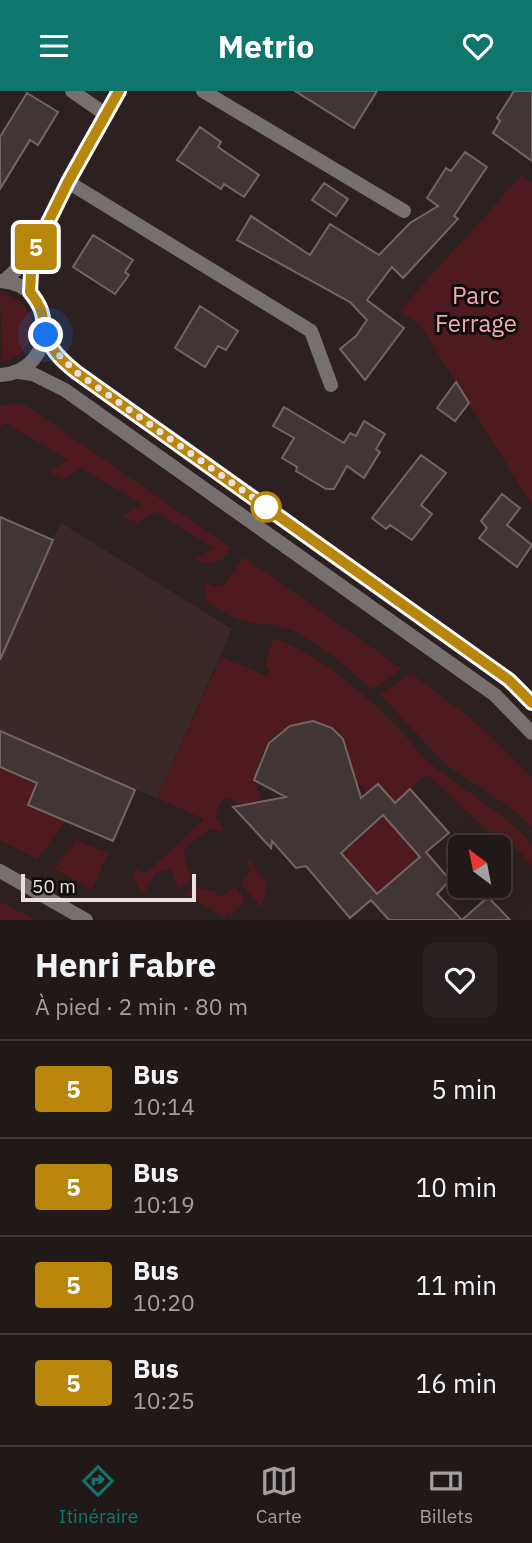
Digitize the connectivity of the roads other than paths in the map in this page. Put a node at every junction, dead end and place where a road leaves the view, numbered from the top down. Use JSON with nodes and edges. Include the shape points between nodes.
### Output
{"nodes":[{"id":1,"x":72,"y":91,"type":"edge"},
{"id":2,"x":119,"y":91,"type":"edge"},
{"id":3,"x":203,"y":91,"type":"edge"},
{"id":4,"x":105,"y":114,"type":"junction"},
{"id":5,"x":68,"y":182,"type":"junction"},
{"id":6,"x":404,"y":211,"type":"dead end"},
{"id":7,"x":32,"y":255,"type":"junction"},
{"id":8,"x":2,"y":281,"type":"edge"},
{"id":9,"x":30,"y":292,"type":"junction"},
{"id":10,"x":46,"y":335,"type":"junction"},
{"id":11,"x":18,"y":372,"type":"junction"},
{"id":12,"x":0,"y":375,"type":"edge"},
{"id":13,"x":331,"y":385,"type":"dead end"},
{"id":14,"x":532,"y":703,"type":"edge"},
{"id":15,"x":532,"y":733,"type":"edge"},
{"id":16,"x":0,"y":871,"type":"edge"},
{"id":17,"x":86,"y":920,"type":"edge"}],
"edges":[{"from":1,"to":4,"type":"street"},
{"from":2,"to":4,"type":"street"},
{"from":3,"to":6,"type":"street"},
{"from":4,"to":5,"type":"street"},
{"from":5,"to":7,"type":"street"},
{"from":5,"to":13,"type":"street","via":[[311,331]]},
{"from":7,"to":8,"type":"street"},
{"from":7,"to":9,"type":"street"},
{"from":8,"to":9,"type":"street"},
{"from":9,"to":10,"type":"street","via":[[43,312]]},
{"from":10,"to":11,"type":"street","via":[[41,351]]},
{"from":10,"to":14,"type":"street","via":[[76,372],[509,680]]},
{"from":11,"to":12,"type":"street"},
{"from":11,"to":15,"type":"street","via":[[65,390],[495,695]]},
{"from":16,"to":17,"type":"street"}]}
